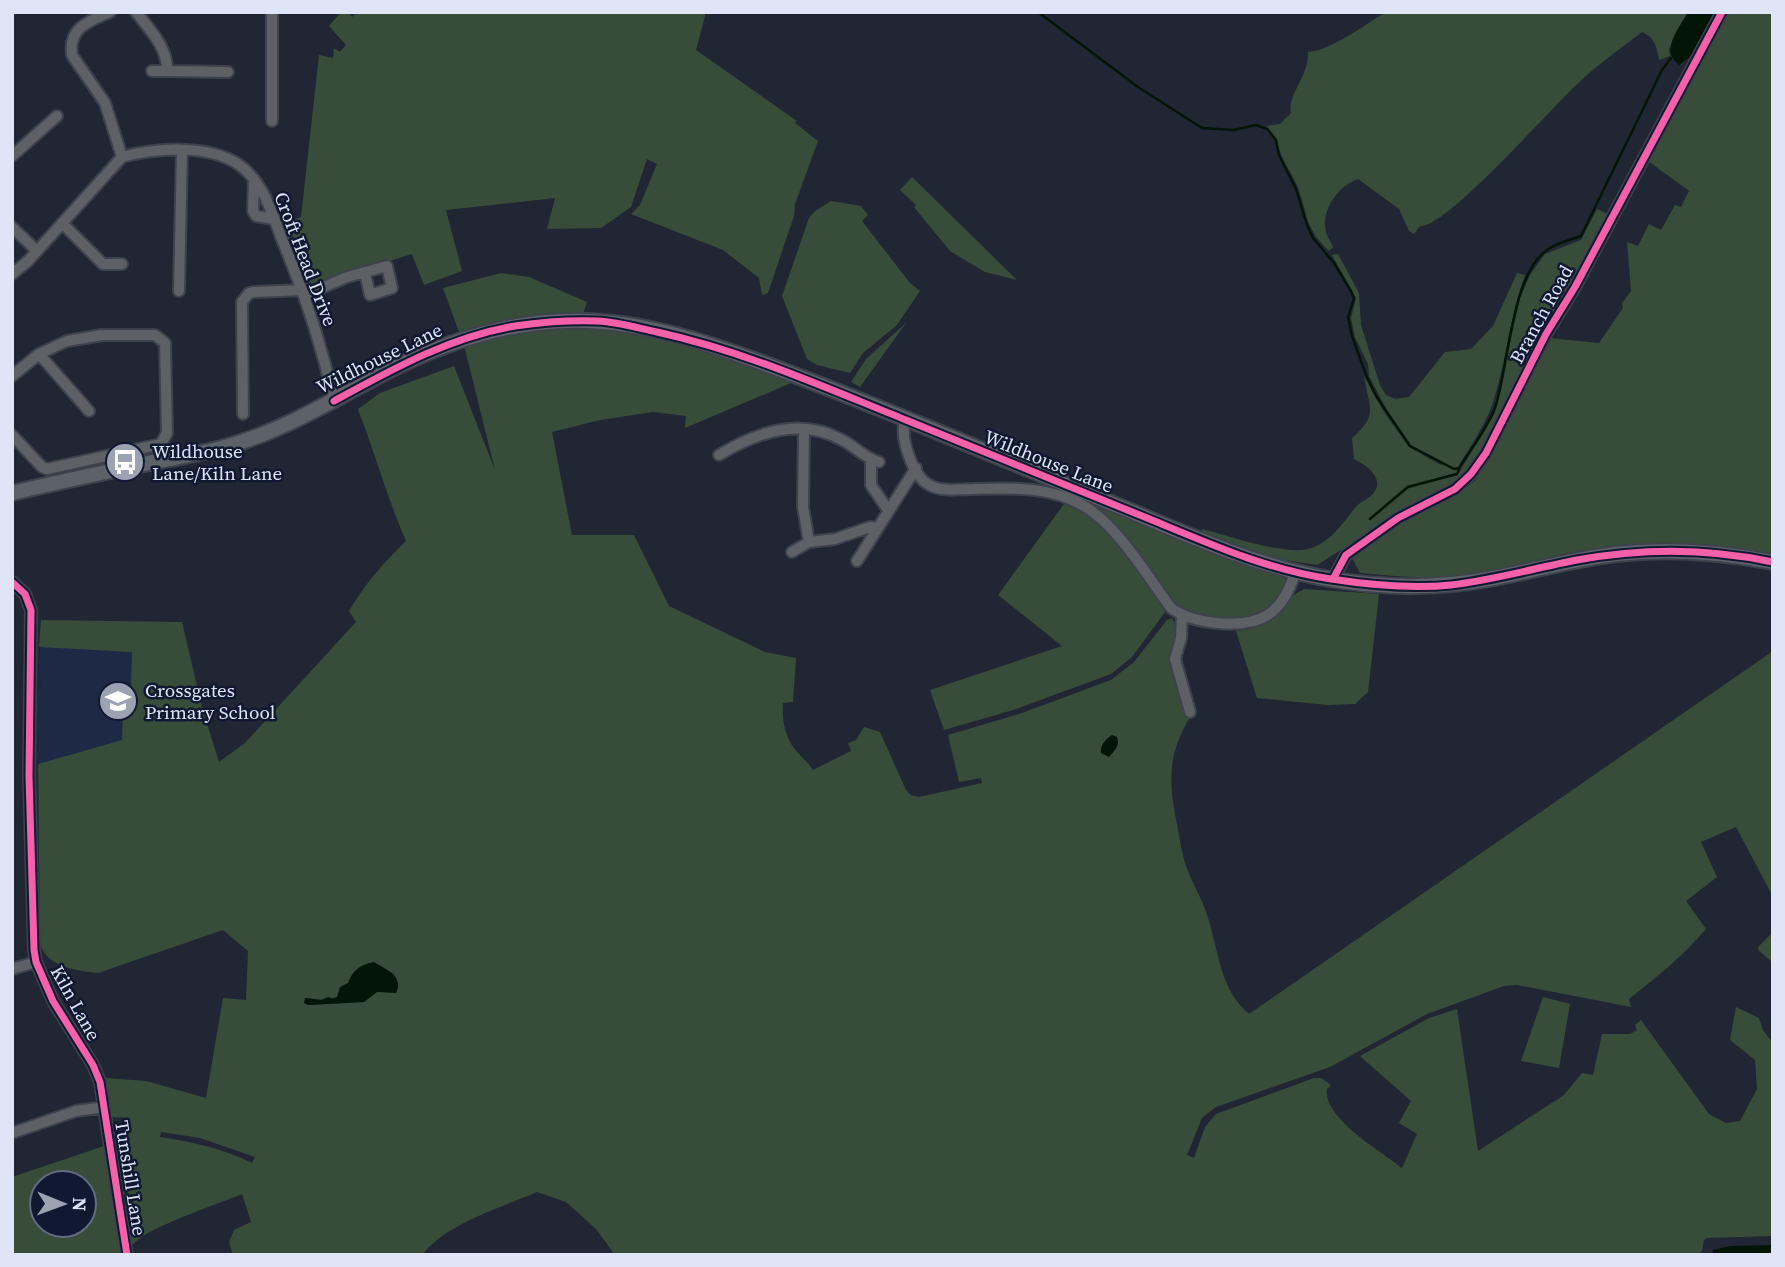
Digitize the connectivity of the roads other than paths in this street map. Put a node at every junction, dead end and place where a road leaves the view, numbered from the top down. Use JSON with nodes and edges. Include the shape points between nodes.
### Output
{"nodes":[{"id":1,"x":110,"y":12,"type":"edge"},
{"id":2,"x":136,"y":12,"type":"edge"},
{"id":3,"x":283,"y":12,"type":"edge"},
{"id":4,"x":1722,"y":12,"type":"edge"},
{"id":5,"x":273,"y":16,"type":"edge"},
{"id":6,"x":152,"y":71,"type":"dead end"},
{"id":7,"x":167,"y":71,"type":"junction"},
{"id":8,"x":228,"y":72,"type":"dead end"},
{"id":9,"x":57,"y":116,"type":"dead end"},
{"id":10,"x":272,"y":121,"type":"dead end"},
{"id":11,"x":182,"y":150,"type":"junction"},
{"id":12,"x":12,"y":156,"type":"edge"},
{"id":13,"x":122,"y":157,"type":"junction"},
{"id":14,"x":254,"y":179,"type":"junction"},
{"id":15,"x":274,"y":219,"type":"junction"},
{"id":16,"x":62,"y":223,"type":"junction"},
{"id":17,"x":12,"y":227,"type":"edge"},
{"id":18,"x":36,"y":250,"type":"junction"},
{"id":19,"x":122,"y":264,"type":"dead end"},
{"id":20,"x":365,"y":273,"type":"dead end"},
{"id":21,"x":12,"y":274,"type":"edge"},
{"id":22,"x":179,"y":291,"type":"dead end"},
{"id":23,"x":304,"y":293,"type":"junction"},
{"id":24,"x":39,"y":354,"type":"junction"},
{"id":25,"x":12,"y":376,"type":"edge"},
{"id":26,"x":334,"y":401,"type":"junction"},
{"id":27,"x":89,"y":411,"type":"dead end"},
{"id":28,"x":243,"y":414,"type":"dead end"},
{"id":29,"x":905,"y":419,"type":"junction"},
{"id":30,"x":804,"y":429,"type":"junction"},
{"id":31,"x":12,"y":435,"type":"edge"},
{"id":32,"x":719,"y":455,"type":"dead end"},
{"id":33,"x":916,"y":468,"type":"junction"},
{"id":34,"x":12,"y":493,"type":"edge"},
{"id":35,"x":888,"y":510,"type":"junction"},
{"id":36,"x":876,"y":528,"type":"junction"},
{"id":37,"x":809,"y":542,"type":"junction"},
{"id":38,"x":792,"y":552,"type":"dead end"},
{"id":39,"x":857,"y":561,"type":"dead end"},
{"id":40,"x":1773,"y":562,"type":"edge"},
{"id":41,"x":1295,"y":573,"type":"junction"},
{"id":42,"x":1333,"y":579,"type":"junction"},
{"id":43,"x":12,"y":582,"type":"edge"},
{"id":44,"x":1182,"y":616,"type":"junction"},
{"id":45,"x":1190,"y":712,"type":"dead end"},
{"id":46,"x":36,"y":962,"type":"junction"},
{"id":47,"x":12,"y":969,"type":"edge"},
{"id":48,"x":104,"y":1107,"type":"junction"},
{"id":49,"x":12,"y":1133,"type":"edge"},
{"id":50,"x":127,"y":1255,"type":"edge"}],
"edges":[{"from":1,"to":13,"type":"street","via":[[80,25],[71,48],[105,103]]},
{"from":2,"to":7,"type":"street","via":[[161,46]]},
{"from":3,"to":5,"type":"street"},
{"from":4,"to":42,"type":"street","name":"Branch Road","via":[[1486,453],[1454,489],[1398,518],[1346,555]]},
{"from":5,"to":10,"type":"street"},
{"from":6,"to":7,"type":"street"},
{"from":7,"to":8,"type":"street"},
{"from":9,"to":12,"type":"street"},
{"from":11,"to":13,"type":"street","name":"Croft Head Drive"},
{"from":11,"to":14,"type":"street","name":"Croft Head Drive","via":[[218,155]]},
{"from":11,"to":22,"type":"street"},
{"from":13,"to":16,"type":"street"},
{"from":14,"to":15,"type":"street","name":"Croft Head Drive"},
{"from":14,"to":15,"type":"street","via":[[253,211],[256,216]]},
{"from":15,"to":23,"type":"street","name":"Croft Head Drive"},
{"from":16,"to":18,"type":"street"},
{"from":16,"to":19,"type":"street","via":[[103,264]]},
{"from":17,"to":18,"type":"street"},
{"from":18,"to":21,"type":"street"},
{"from":20,"to":23,"type":"street"},
{"from":23,"to":26,"type":"street","name":"Croft Head Drive"},
{"from":23,"to":28,"type":"street","via":[[254,292],[242,302]]},
{"from":24,"to":25,"type":"street"},
{"from":24,"to":27,"type":"street"},
{"from":24,"to":31,"type":"street","via":[[81,337],[160,337],[166,351],[166,436],[155,447],[47,469]]},
{"from":26,"to":29,"type":"main road","name":"Wildhouse Lane","via":[[388,371],[463,339],[513,327],[599,321],[727,349]]},
{"from":26,"to":34,"type":"main road","name":"Wildhouse Lane","via":[[244,441]]},
{"from":29,"to":33,"type":"street","via":[[902,432]]},
{"from":29,"to":41,"type":"main road","name":"Wildhouse Lane"},
{"from":30,"to":32,"type":"street","via":[[756,435]]},
{"from":30,"to":35,"type":"street","via":[[828,433],[875,461],[871,485]]},
{"from":30,"to":37,"type":"street","via":[[803,507]]},
{"from":33,"to":35,"type":"street"},
{"from":33,"to":44,"type":"street","via":[[922,479],[942,489],[1044,491],[1086,507],[1115,534]]},
{"from":35,"to":36,"type":"street"},
{"from":36,"to":37,"type":"street"},
{"from":36,"to":39,"type":"street"},
{"from":37,"to":38,"type":"street"},
{"from":40,"to":42,"type":"main road","name":"Wildhouse Lane","via":[[1665,550],[1597,557],[1448,585]]},
{"from":41,"to":42,"type":"main road","name":"Wildhouse Lane"},
{"from":41,"to":44,"type":"street","via":[[1283,599],[1252,624]]},
{"from":43,"to":46,"type":"street","name":"Kiln Lane","via":[[25,594],[31,610],[29,776]]},
{"from":44,"to":45,"type":"street","via":[[1175,659]]},
{"from":46,"to":47,"type":"street"},
{"from":46,"to":48,"type":"street","name":"Kiln Lane","via":[[53,1001],[98,1074]]},
{"from":48,"to":49,"type":"street","via":[[76,1111]]},
{"from":48,"to":50,"type":"street","name":"Tunshill Lane"}]}
